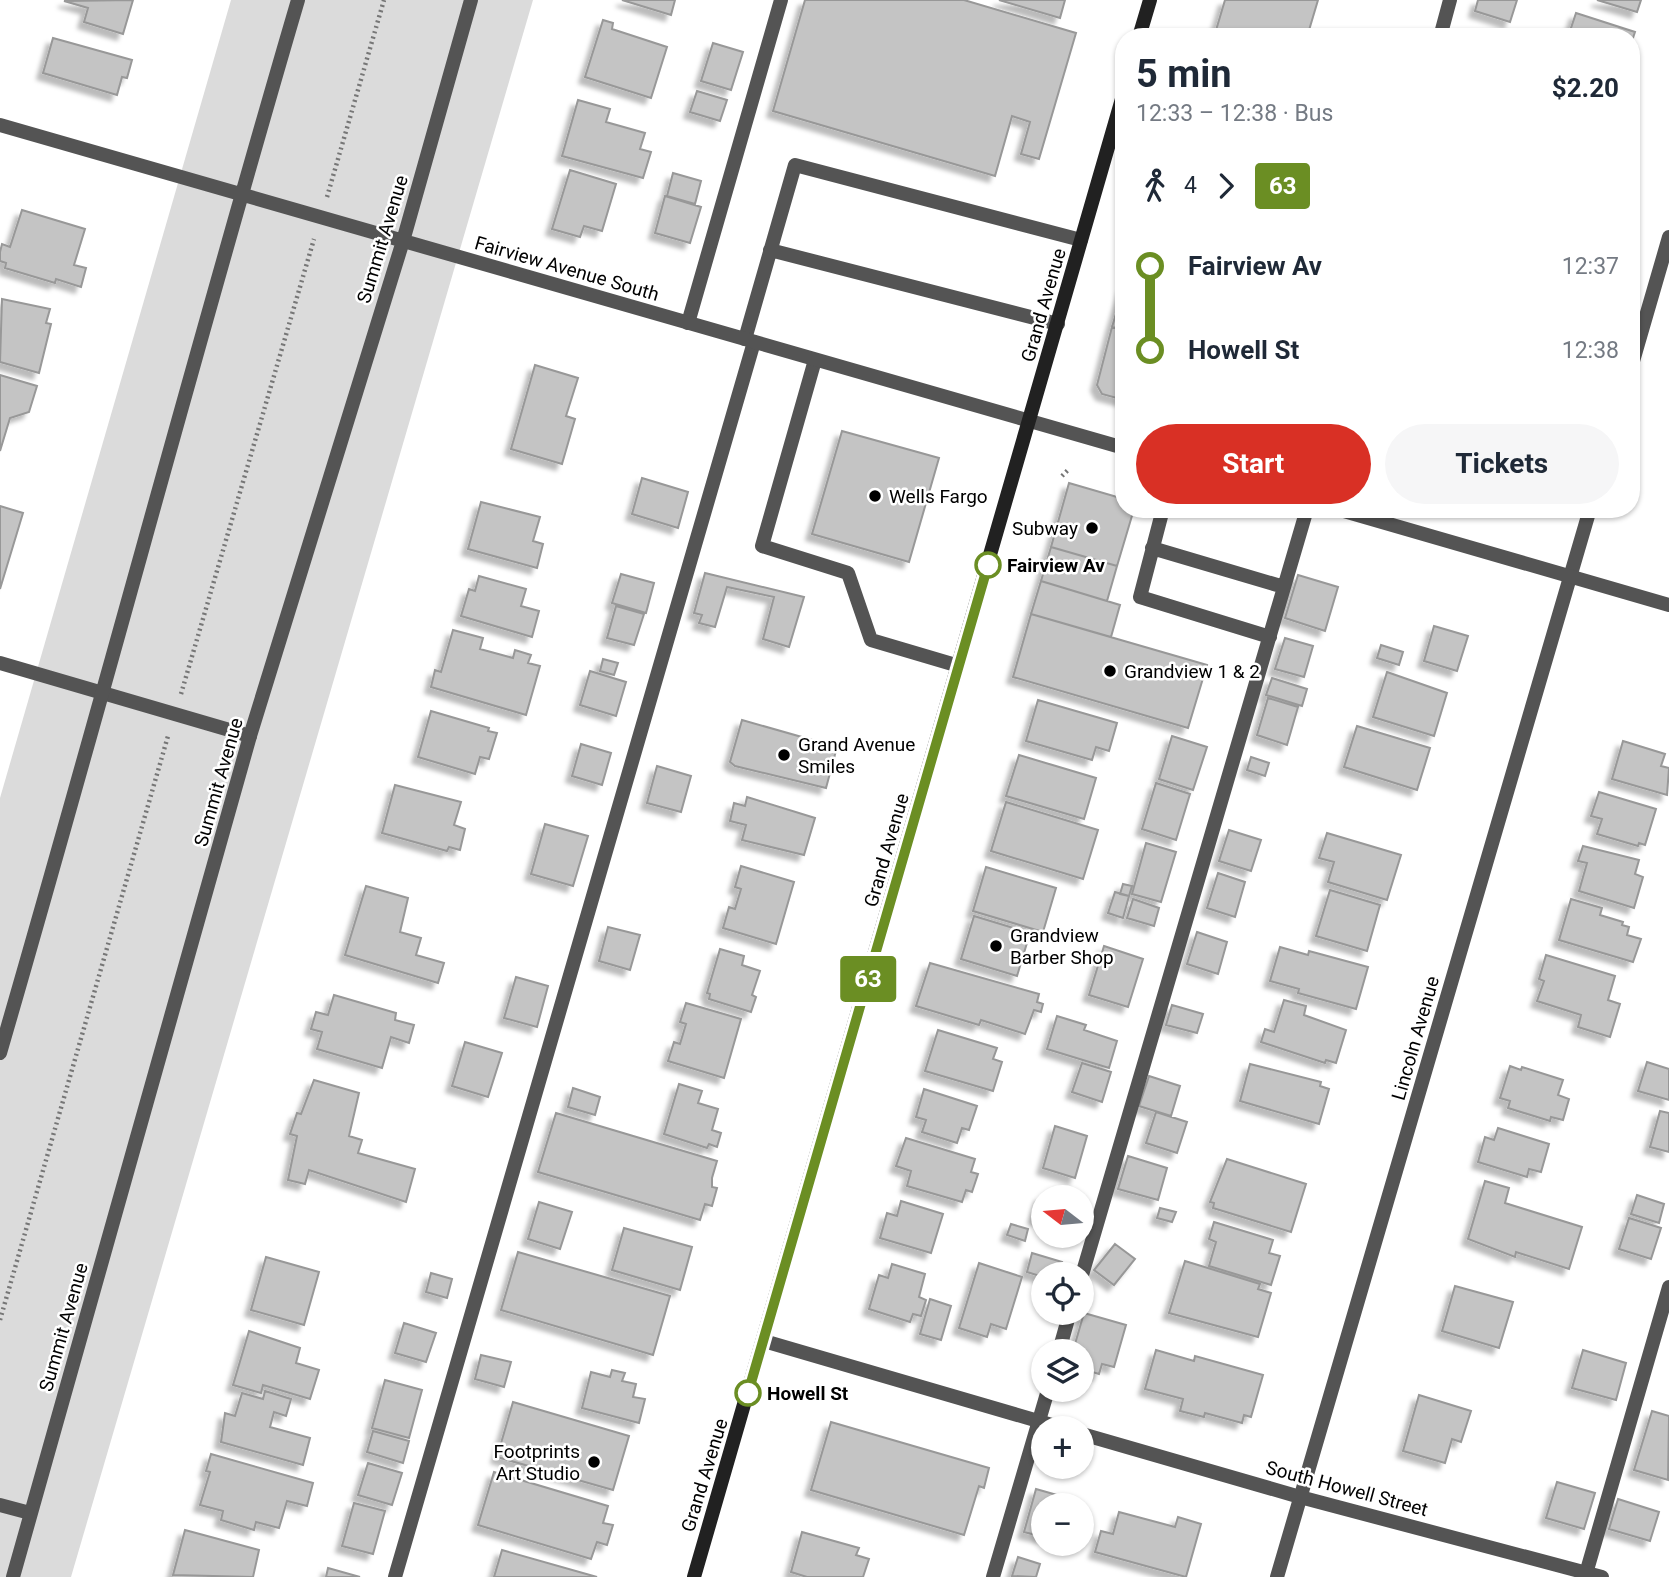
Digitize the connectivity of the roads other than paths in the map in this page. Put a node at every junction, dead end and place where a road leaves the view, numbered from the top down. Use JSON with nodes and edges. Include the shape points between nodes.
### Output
{"nodes":[{"id":1,"x":298,"y":0,"type":"edge"},
{"id":2,"x":471,"y":0,"type":"edge"},
{"id":3,"x":781,"y":0,"type":"edge"},
{"id":4,"x":1150,"y":0,"type":"edge"},
{"id":5,"x":1450,"y":0,"type":"edge"},
{"id":6,"x":1142,"y":28,"type":"edge"},
{"id":7,"x":1442,"y":28,"type":"edge"},
{"id":8,"x":1115,"y":123,"type":"edge"},
{"id":9,"x":0,"y":125,"type":"edge"},
{"id":10,"x":241,"y":194,"type":"junction"},
{"id":11,"x":1669,"y":237,"type":"edge"},
{"id":12,"x":1081,"y":240,"type":"junction"},
{"id":13,"x":403,"y":241,"type":"junction"},
{"id":14,"x":771,"y":250,"type":"junction"},
{"id":15,"x":688,"y":323,"type":"junction"},
{"id":16,"x":1058,"y":324,"type":"junction"},
{"id":17,"x":1640,"y":337,"type":"edge"},
{"id":18,"x":750,"y":341,"type":"junction"},
{"id":19,"x":815,"y":360,"type":"junction"},
{"id":20,"x":1030,"y":421,"type":"junction"},
{"id":21,"x":1115,"y":445,"type":"edge"},
{"id":22,"x":1161,"y":518,"type":"edge"},
{"id":23,"x":1304,"y":518,"type":"edge"},
{"id":24,"x":1368,"y":518,"type":"edge"},
{"id":25,"x":1587,"y":518,"type":"edge"},
{"id":26,"x":1153,"y":548,"type":"junction"},
{"id":27,"x":1571,"y":577,"type":"junction"},
{"id":28,"x":1284,"y":587,"type":"junction"},
{"id":29,"x":1669,"y":605,"type":"edge"},
{"id":30,"x":1270,"y":637,"type":"junction"},
{"id":31,"x":0,"y":663,"type":"edge"},
{"id":32,"x":959,"y":666,"type":"junction"},
{"id":33,"x":104,"y":693,"type":"junction"},
{"id":34,"x":250,"y":736,"type":"junction"},
{"id":35,"x":0,"y":1053,"type":"edge"},
{"id":36,"x":1086,"y":1262,"type":"edge"},
{"id":37,"x":1669,"y":1287,"type":"edge"},
{"id":38,"x":764,"y":1341,"type":"junction"},
{"id":39,"x":1031,"y":1419,"type":"edge"},
{"id":40,"x":1094,"y":1437,"type":"edge"},
{"id":41,"x":1031,"y":1448,"type":"edge"},
{"id":42,"x":1300,"y":1497,"type":"junction"},
{"id":43,"x":0,"y":1505,"type":"edge"},
{"id":44,"x":30,"y":1513,"type":"junction"},
{"id":45,"x":1586,"y":1575,"type":"edge"},
{"id":46,"x":13,"y":1577,"type":"edge"},
{"id":47,"x":395,"y":1577,"type":"edge"},
{"id":48,"x":694,"y":1577,"type":"edge"},
{"id":49,"x":993,"y":1577,"type":"edge"},
{"id":50,"x":1277,"y":1577,"type":"edge"},
{"id":51,"x":1602,"y":1577,"type":"edge"}],
"edges":[{"from":1,"to":10,"type":"street"},
{"from":2,"to":13,"type":"street","name":"Summit Avenue"},
{"from":3,"to":15,"type":"street"},
{"from":4,"to":6,"type":"main road"},
{"from":5,"to":7,"type":"street"},
{"from":8,"to":12,"type":"main road","name":"Grand Avenue"},
{"from":9,"to":10,"type":"street","name":"Fairview Avenue South"},
{"from":10,"to":13,"type":"street","name":"Fairview Avenue South"},
{"from":10,"to":33,"type":"street"},
{"from":11,"to":17,"type":"street"},
{"from":12,"to":14,"type":"street","via":[[795,165]]},
{"from":12,"to":16,"type":"main road","name":"Grand Avenue"},
{"from":13,"to":15,"type":"street","name":"Fairview Avenue South"},
{"from":13,"to":34,"type":"street","name":"Summit Avenue"},
{"from":14,"to":16,"type":"street"},
{"from":14,"to":18,"type":"street"},
{"from":15,"to":18,"type":"street","name":"Fairview Avenue South"},
{"from":16,"to":20,"type":"main road","name":"Grand Avenue"},
{"from":18,"to":19,"type":"street","name":"Fairview Avenue South"},
{"from":18,"to":47,"type":"street"},
{"from":19,"to":20,"type":"street","name":"Fairview Avenue South"},
{"from":19,"to":32,"type":"street","via":[[762,546],[848,573],[871,640]]},
{"from":20,"to":21,"type":"street","name":"Fairview Avenue South"},
{"from":20,"to":32,"type":"main road","name":"Grand Avenue"},
{"from":22,"to":26,"type":"street"},
{"from":23,"to":28,"type":"street"},
{"from":24,"to":27,"type":"street"},
{"from":25,"to":27,"type":"street","name":"Lincoln Avenue"},
{"from":26,"to":28,"type":"street"},
{"from":26,"to":30,"type":"street","via":[[1140,597]]},
{"from":27,"to":29,"type":"street"},
{"from":27,"to":42,"type":"street","name":"Lincoln Avenue"},
{"from":28,"to":30,"type":"street"},
{"from":30,"to":36,"type":"street"},
{"from":31,"to":33,"type":"street"},
{"from":32,"to":38,"type":"main road","name":"Grand Avenue"},
{"from":33,"to":34,"type":"street"},
{"from":33,"to":35,"type":"street"},
{"from":34,"to":44,"type":"street","name":"Summit Avenue"},
{"from":37,"to":45,"type":"street"},
{"from":38,"to":39,"type":"street"},
{"from":38,"to":48,"type":"main road","name":"Grand Avenue"},
{"from":40,"to":42,"type":"street","name":"South Howell Street"},
{"from":41,"to":49,"type":"street"},
{"from":42,"to":45,"type":"street","name":"South Howell Street"},
{"from":42,"to":50,"type":"street","name":"Lincoln Avenue"},
{"from":43,"to":44,"type":"street"},
{"from":44,"to":46,"type":"street","name":"Summit Avenue"},
{"from":45,"to":51,"type":"street","name":"South Howell Street"}]}
